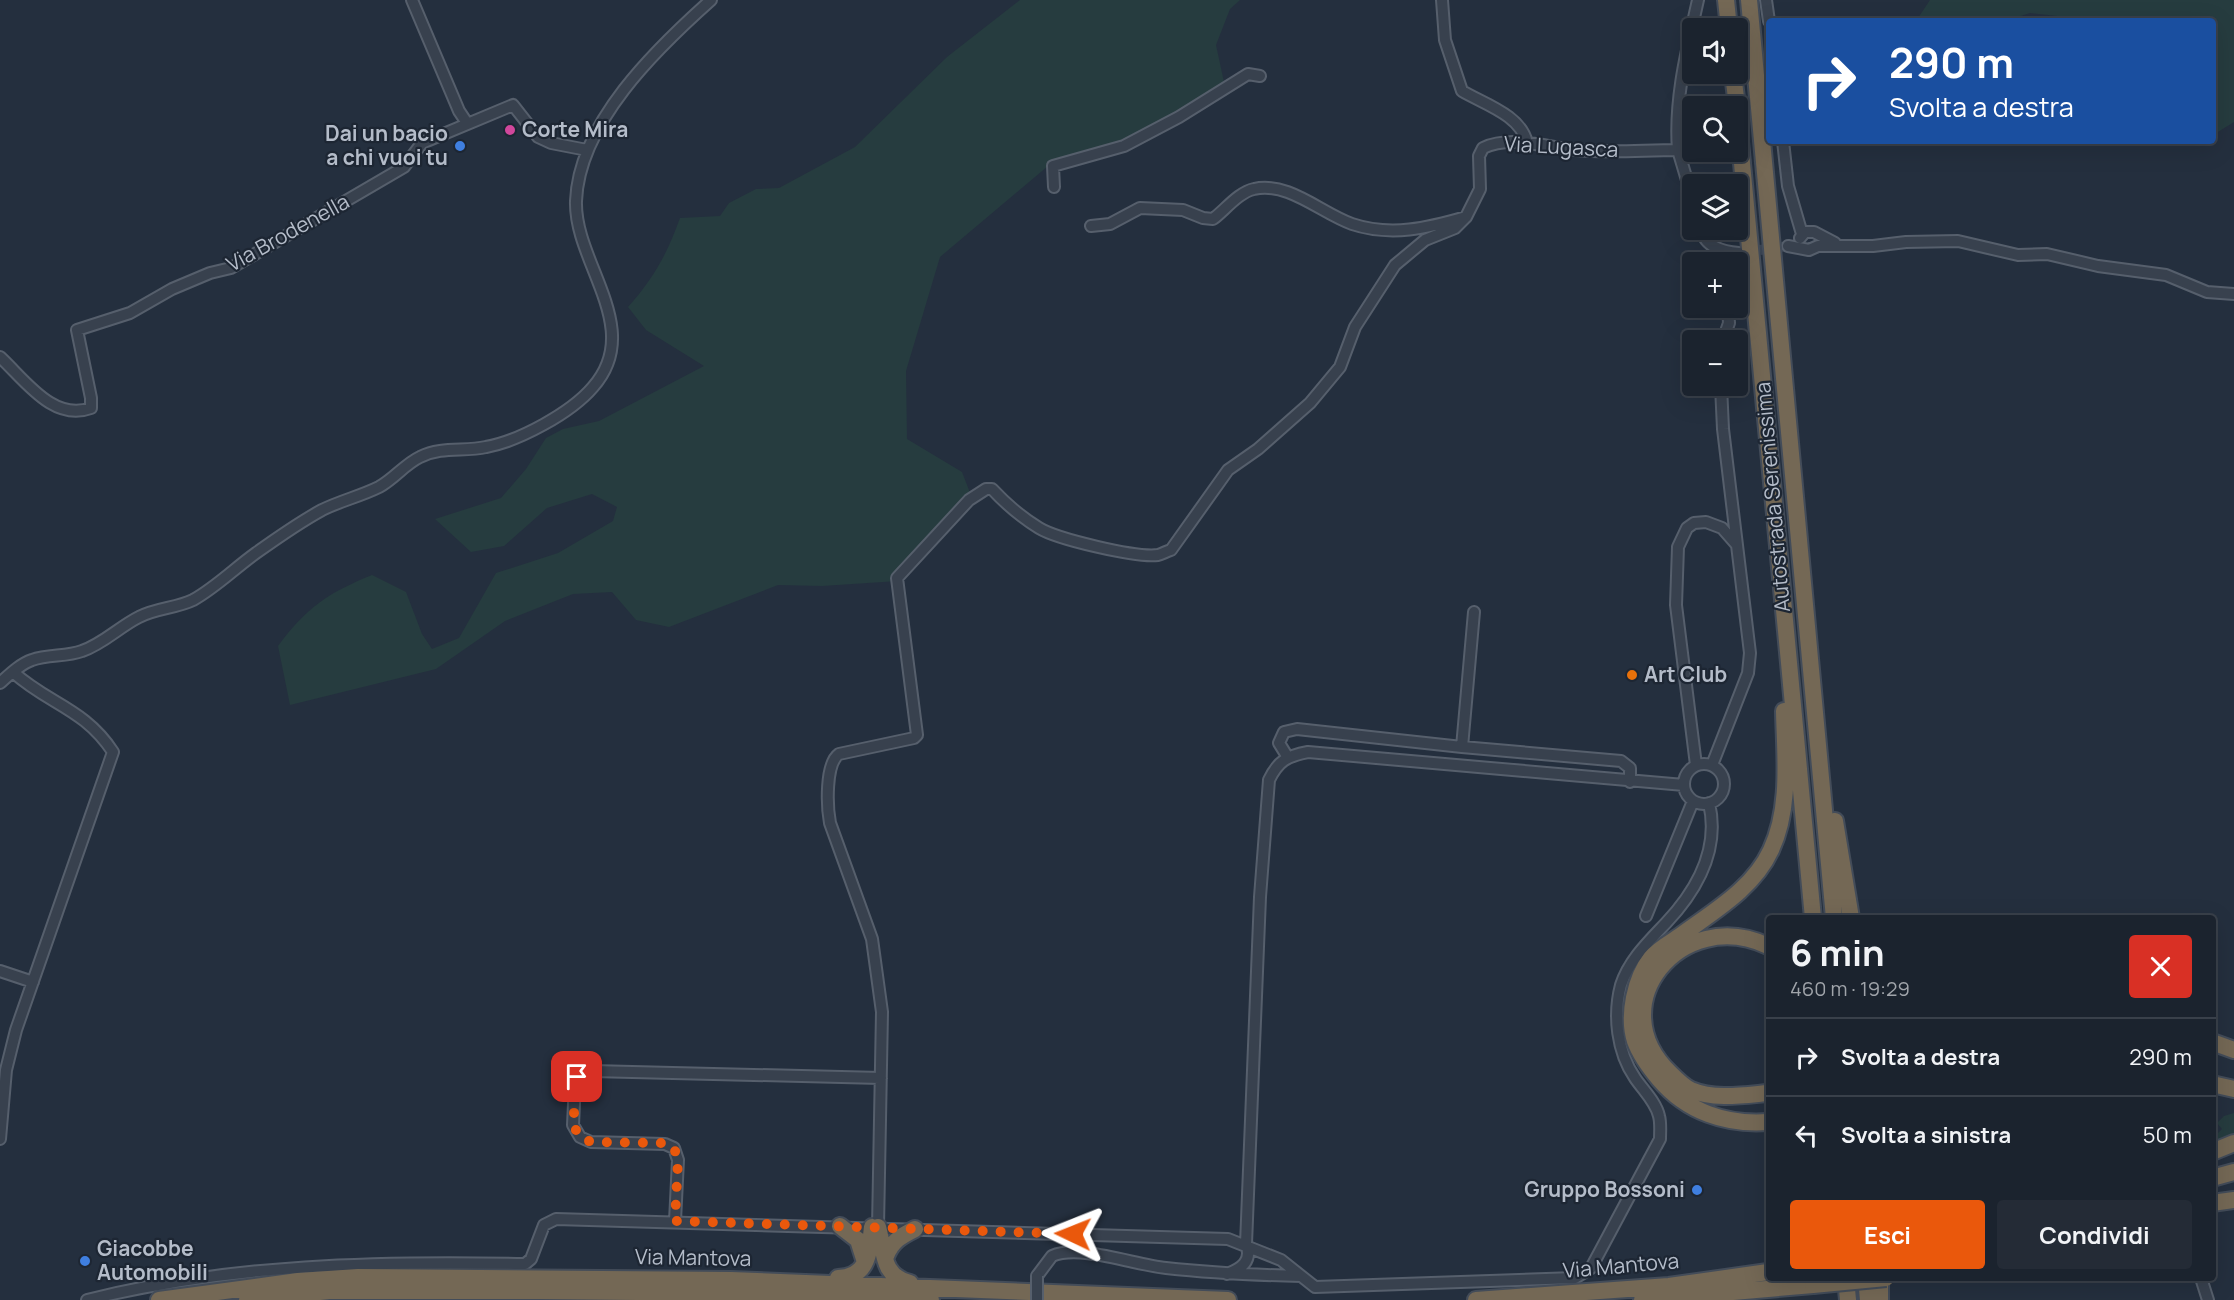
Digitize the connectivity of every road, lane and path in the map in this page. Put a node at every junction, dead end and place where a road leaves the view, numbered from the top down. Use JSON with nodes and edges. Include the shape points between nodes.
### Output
{"nodes":[{"id":1,"x":412,"y":0,"type":"edge"},
{"id":2,"x":711,"y":0,"type":"edge"},
{"id":3,"x":1442,"y":0,"type":"edge"},
{"id":4,"x":1698,"y":0,"type":"edge"},
{"id":5,"x":1726,"y":0,"type":"edge"},
{"id":6,"x":1749,"y":0,"type":"edge"},
{"id":7,"x":1766,"y":0,"type":"edge"},
{"id":8,"x":1728,"y":18,"type":"edge"},
{"id":9,"x":1769,"y":18,"type":"edge"},
{"id":10,"x":1260,"y":76,"type":"dead end"},
{"id":11,"x":467,"y":123,"type":"junction"},
{"id":12,"x":1527,"y":143,"type":"junction"},
{"id":13,"x":1783,"y":144,"type":"edge"},
{"id":14,"x":587,"y":150,"type":"junction"},
{"id":15,"x":1678,"y":150,"type":"junction"},
{"id":16,"x":1742,"y":162,"type":"edge"},
{"id":17,"x":1685,"y":174,"type":"edge"},
{"id":18,"x":1054,"y":187,"type":"dead end"},
{"id":19,"x":1466,"y":217,"type":"junction"},
{"id":20,"x":1091,"y":226,"type":"dead end"},
{"id":21,"x":1706,"y":240,"type":"edge"},
{"id":22,"x":1719,"y":252,"type":"edge"},
{"id":23,"x":2234,"y":294,"type":"edge"},
{"id":24,"x":0,"y":357,"type":"edge"},
{"id":25,"x":1722,"y":396,"type":"edge"},
{"id":26,"x":1736,"y":544,"type":"junction"},
{"id":27,"x":1783,"y":581,"type":"junction"},
{"id":28,"x":1474,"y":612,"type":"dead end"},
{"id":29,"x":13,"y":672,"type":"junction"},
{"id":30,"x":0,"y":683,"type":"edge"},
{"id":31,"x":1814,"y":703,"type":"junction"},
{"id":32,"x":1462,"y":747,"type":"junction"},
{"id":33,"x":1287,"y":756,"type":"junction"},
{"id":34,"x":1696,"y":765,"type":"junction"},
{"id":35,"x":1712,"y":765,"type":"junction"},
{"id":36,"x":1630,"y":782,"type":"junction"},
{"id":37,"x":1684,"y":785,"type":"junction"},
{"id":38,"x":1693,"y":801,"type":"junction"},
{"id":39,"x":1709,"y":803,"type":"junction"},
{"id":40,"x":1813,"y":915,"type":"edge"},
{"id":41,"x":1834,"y":915,"type":"edge"},
{"id":42,"x":1850,"y":915,"type":"edge"},
{"id":43,"x":1646,"y":916,"type":"dead end"},
{"id":44,"x":1766,"y":945,"type":"edge"},
{"id":45,"x":0,"y":971,"type":"edge"},
{"id":46,"x":33,"y":981,"type":"junction"},
{"id":47,"x":2216,"y":1043,"type":"edge"},
{"id":48,"x":2234,"y":1050,"type":"edge"},
{"id":49,"x":881,"y":1078,"type":"junction"},
{"id":50,"x":2216,"y":1085,"type":"edge"},
{"id":51,"x":2234,"y":1089,"type":"edge"},
{"id":52,"x":1766,"y":1093,"type":"edge"},
{"id":53,"x":1766,"y":1122,"type":"edge"},
{"id":54,"x":0,"y":1139,"type":"edge"},
{"id":55,"x":2234,"y":1143,"type":"edge"},
{"id":56,"x":2216,"y":1150,"type":"edge"},
{"id":57,"x":2234,"y":1172,"type":"edge"},
{"id":58,"x":2216,"y":1177,"type":"edge"},
{"id":59,"x":2234,"y":1200,"type":"edge"},
{"id":60,"x":2216,"y":1202,"type":"edge"},
{"id":61,"x":675,"y":1221,"type":"junction"},
{"id":62,"x":840,"y":1226,"type":"junction"},
{"id":63,"x":875,"y":1227,"type":"junction"},
{"id":64,"x":915,"y":1229,"type":"junction"},
{"id":65,"x":1246,"y":1244,"type":"junction"},
{"id":66,"x":886,"y":1256,"type":"junction"},
{"id":67,"x":865,"y":1263,"type":"junction"},
{"id":68,"x":1285,"y":1263,"type":"junction"},
{"id":69,"x":1766,"y":1272,"type":"edge"},
{"id":70,"x":1227,"y":1274,"type":"junction"},
{"id":71,"x":1262,"y":1275,"type":"junction"},
{"id":72,"x":1301,"y":1276,"type":"junction"},
{"id":73,"x":1846,"y":1281,"type":"edge"},
{"id":74,"x":1854,"y":1281,"type":"edge"},
{"id":75,"x":1866,"y":1281,"type":"edge"},
{"id":76,"x":1880,"y":1281,"type":"edge"},
{"id":77,"x":2202,"y":1281,"type":"edge"},
{"id":78,"x":806,"y":1284,"type":"junction"},
{"id":79,"x":919,"y":1286,"type":"junction"},
{"id":80,"x":395,"y":1292,"type":"junction"},
{"id":81,"x":87,"y":1300,"type":"edge"},
{"id":82,"x":159,"y":1300,"type":"edge"},
{"id":83,"x":249,"y":1300,"type":"edge"},
{"id":84,"x":360,"y":1300,"type":"edge"},
{"id":85,"x":931,"y":1300,"type":"edge"},
{"id":86,"x":1037,"y":1300,"type":"edge"},
{"id":87,"x":1228,"y":1300,"type":"edge"},
{"id":88,"x":1476,"y":1300,"type":"edge"},
{"id":89,"x":1642,"y":1300,"type":"edge"},
{"id":90,"x":1848,"y":1300,"type":"edge"},
{"id":91,"x":1868,"y":1300,"type":"edge"},
{"id":92,"x":1880,"y":1300,"type":"edge"},
{"id":93,"x":2208,"y":1300,"type":"edge"}],
"edges":[{"from":1,"to":11,"type":"street"},
{"from":2,"to":14,"type":"street","via":[[671,36],[611,108]]},
{"from":3,"to":12,"type":"street","via":[[1445,40],[1462,91],[1516,124]]},
{"from":4,"to":15,"type":"street","via":[[1681,85],[1676,127]]},
{"from":5,"to":8,"type":"highway"},
{"from":6,"to":31,"type":"highway","name":"Autostrada Serenissima"},
{"from":7,"to":9,"type":"street"},
{"from":10,"to":18,"type":"street","via":[[1248,74],[1124,146],[1053,166]]},
{"from":11,"to":14,"type":"street","name":"Via Brodenella","via":[[513,105],[538,137]]},
{"from":11,"to":24,"type":"street","name":"Via Brodenella","via":[[422,143],[404,167],[231,268],[172,289],[130,313],[77,330],[91,408],[78,413],[61,410],[43,399]]},
{"from":12,"to":15,"type":"street","name":"Via Lugasca","via":[[1575,150]]},
{"from":12,"to":19,"type":"street","name":"Via Lugasca","via":[[1483,148],[1479,156],[1480,189]]},
{"from":13,"to":23,"type":"street","via":[[1788,186],[1809,239],[1873,246],[1958,241],[2018,255],[2047,254],[2166,275],[2207,292]]},
{"from":14,"to":29,"type":"street","via":[[576,200],[578,220],[584,248],[607,304],[612,331],[602,375],[573,406],[506,441],[484,448],[435,451],[418,458],[381,486],[323,510],[192,600],[136,618],[95,646],[31,660]]},
{"from":15,"to":17,"type":"street"},
{"from":16,"to":27,"type":"highway","name":"Autostrada Serenissima"},
{"from":19,"to":20,"type":"street","via":[[1426,229],[1371,229],[1266,187],[1250,189],[1213,219],[1183,210],[1140,208],[1110,224]]},
{"from":19,"to":49,"type":"street","via":[[1455,228],[1425,240],[1395,265],[1355,327],[1340,367],[1310,403],[1228,470],[1171,550],[1157,555],[1139,553],[1057,536],[1009,507],[992,489],[986,489],[969,500],[932,543],[901,571],[897,578],[917,735],[839,753],[832,763],[827,808],[872,939],[882,1012]]},
{"from":21,"to":22,"type":"street"},
{"from":25,"to":26,"type":"street"},
{"from":26,"to":34,"type":"street","via":[[1722,528],[1706,522],[1687,528],[1678,547],[1676,605]]},
{"from":26,"to":35,"type":"street","via":[[1750,653],[1748,673]]},
{"from":27,"to":40,"type":"highway","name":"Autostrada Serenissima"},
{"from":27,"to":53,"type":"highway","via":[[1785,773],[1779,829],[1761,868],[1748,883],[1651,957],[1638,982],[1632,1010],[1634,1040],[1669,1091],[1708,1115]]},
{"from":28,"to":32,"type":"street"},
{"from":29,"to":30,"type":"street"},
{"from":29,"to":46,"type":"street","via":[[100,731],[113,752]]},
{"from":31,"to":41,"type":"highway","name":"Autostrada Serenissima"},
{"from":31,"to":42,"type":"highway"},
{"from":32,"to":33,"type":"street","via":[[1297,729],[1284,732],[1279,743]]},
{"from":32,"to":36,"type":"street","via":[[1621,761],[1630,768]]},
{"from":33,"to":36,"type":"street","via":[[1308,752]]},
{"from":33,"to":65,"type":"street","via":[[1275,766],[1269,780],[1260,897]]},
{"from":34,"to":35,"type":"street"},
{"from":34,"to":37,"type":"street","via":[[1687,773]]},
{"from":35,"to":39,"type":"street","via":[[1724,782],[1720,795]]},
{"from":36,"to":37,"type":"street"},
{"from":37,"to":38,"type":"street"},
{"from":38,"to":39,"type":"street"},
{"from":38,"to":43,"type":"street"},
{"from":39,"to":72,"type":"street","via":[[1714,821],[1712,838],[1698,879],[1681,906],[1634,959],[1622,985],[1616,1017],[1621,1048],[1633,1076],[1653,1102],[1659,1117],[1660,1139],[1591,1268],[1575,1278],[1327,1287],[1315,1287]]},
{"from":44,"to":52,"type":"highway","via":[[1741,935],[1726,934],[1696,941],[1663,963],[1649,986],[1643,1013],[1648,1041],[1659,1062],[1691,1090],[1713,1095]]},
{"from":45,"to":46,"type":"street"},
{"from":46,"to":54,"type":"street","via":[[6,1070]]},
{"from":47,"to":48,"type":"highway"},
{"from":49,"to":61,"type":"street","via":[[592,1071],[581,1074],[575,1082],[573,1125],[580,1137],[591,1142],[665,1143],[674,1148],[678,1160]]},
{"from":49,"to":63,"type":"street"},
{"from":50,"to":51,"type":"highway"},
{"from":55,"to":56,"type":"highway"},
{"from":57,"to":58,"type":"highway"},
{"from":59,"to":60,"type":"highway"},
{"from":61,"to":62,"type":"street"},
{"from":61,"to":81,"type":"street","via":[[552,1219],[543,1225],[531,1259],[525,1264],[369,1263],[289,1269],[203,1279]]},
{"from":62,"to":63,"type":"street"},
{"from":62,"to":67,"type":"highway","via":[[858,1240]]},
{"from":63,"to":64,"type":"street"},
{"from":63,"to":66,"type":"highway"},
{"from":63,"to":67,"type":"highway"},
{"from":64,"to":65,"type":"street","via":[[1211,1238]]},
{"from":64,"to":66,"type":"highway","via":[[898,1238]]},
{"from":65,"to":68,"type":"street"},
{"from":65,"to":70,"type":"street","via":[[1248,1257],[1244,1266]]},
{"from":66,"to":79,"type":"highway","via":[[892,1275]]},
{"from":67,"to":78,"type":"highway","via":[[857,1275],[849,1278],[815,1279]]},
{"from":68,"to":71,"type":"street"},
{"from":68,"to":72,"type":"street"},
{"from":69,"to":88,"type":"highway","name":"Via Mantova","via":[[1669,1286]]},
{"from":70,"to":71,"type":"street"},
{"from":70,"to":86,"type":"street","bridge":true,"via":[[1162,1268],[1074,1252],[1052,1256],[1037,1276]]},
{"from":71,"to":72,"type":"street"},
{"from":73,"to":90,"type":"highway"},
{"from":74,"to":89,"type":"highway","name":"Via Mantova","bridge":true},
{"from":75,"to":91,"type":"highway"},
{"from":76,"to":92,"type":"highway"},
{"from":77,"to":93,"type":"street"},
{"from":78,"to":79,"type":"highway","name":"Via Mantova"},
{"from":78,"to":82,"type":"highway","name":"Via Mantova","via":[[358,1277],[287,1282]]},
{"from":79,"to":87,"type":"highway","name":"Via Mantova"},
{"from":80,"to":83,"type":"highway","name":"Via Mantova","via":[[329,1291]]},
{"from":80,"to":84,"type":"highway"},
{"from":80,"to":85,"type":"highway","name":"Via Mantova","via":[[733,1293]]}]}
